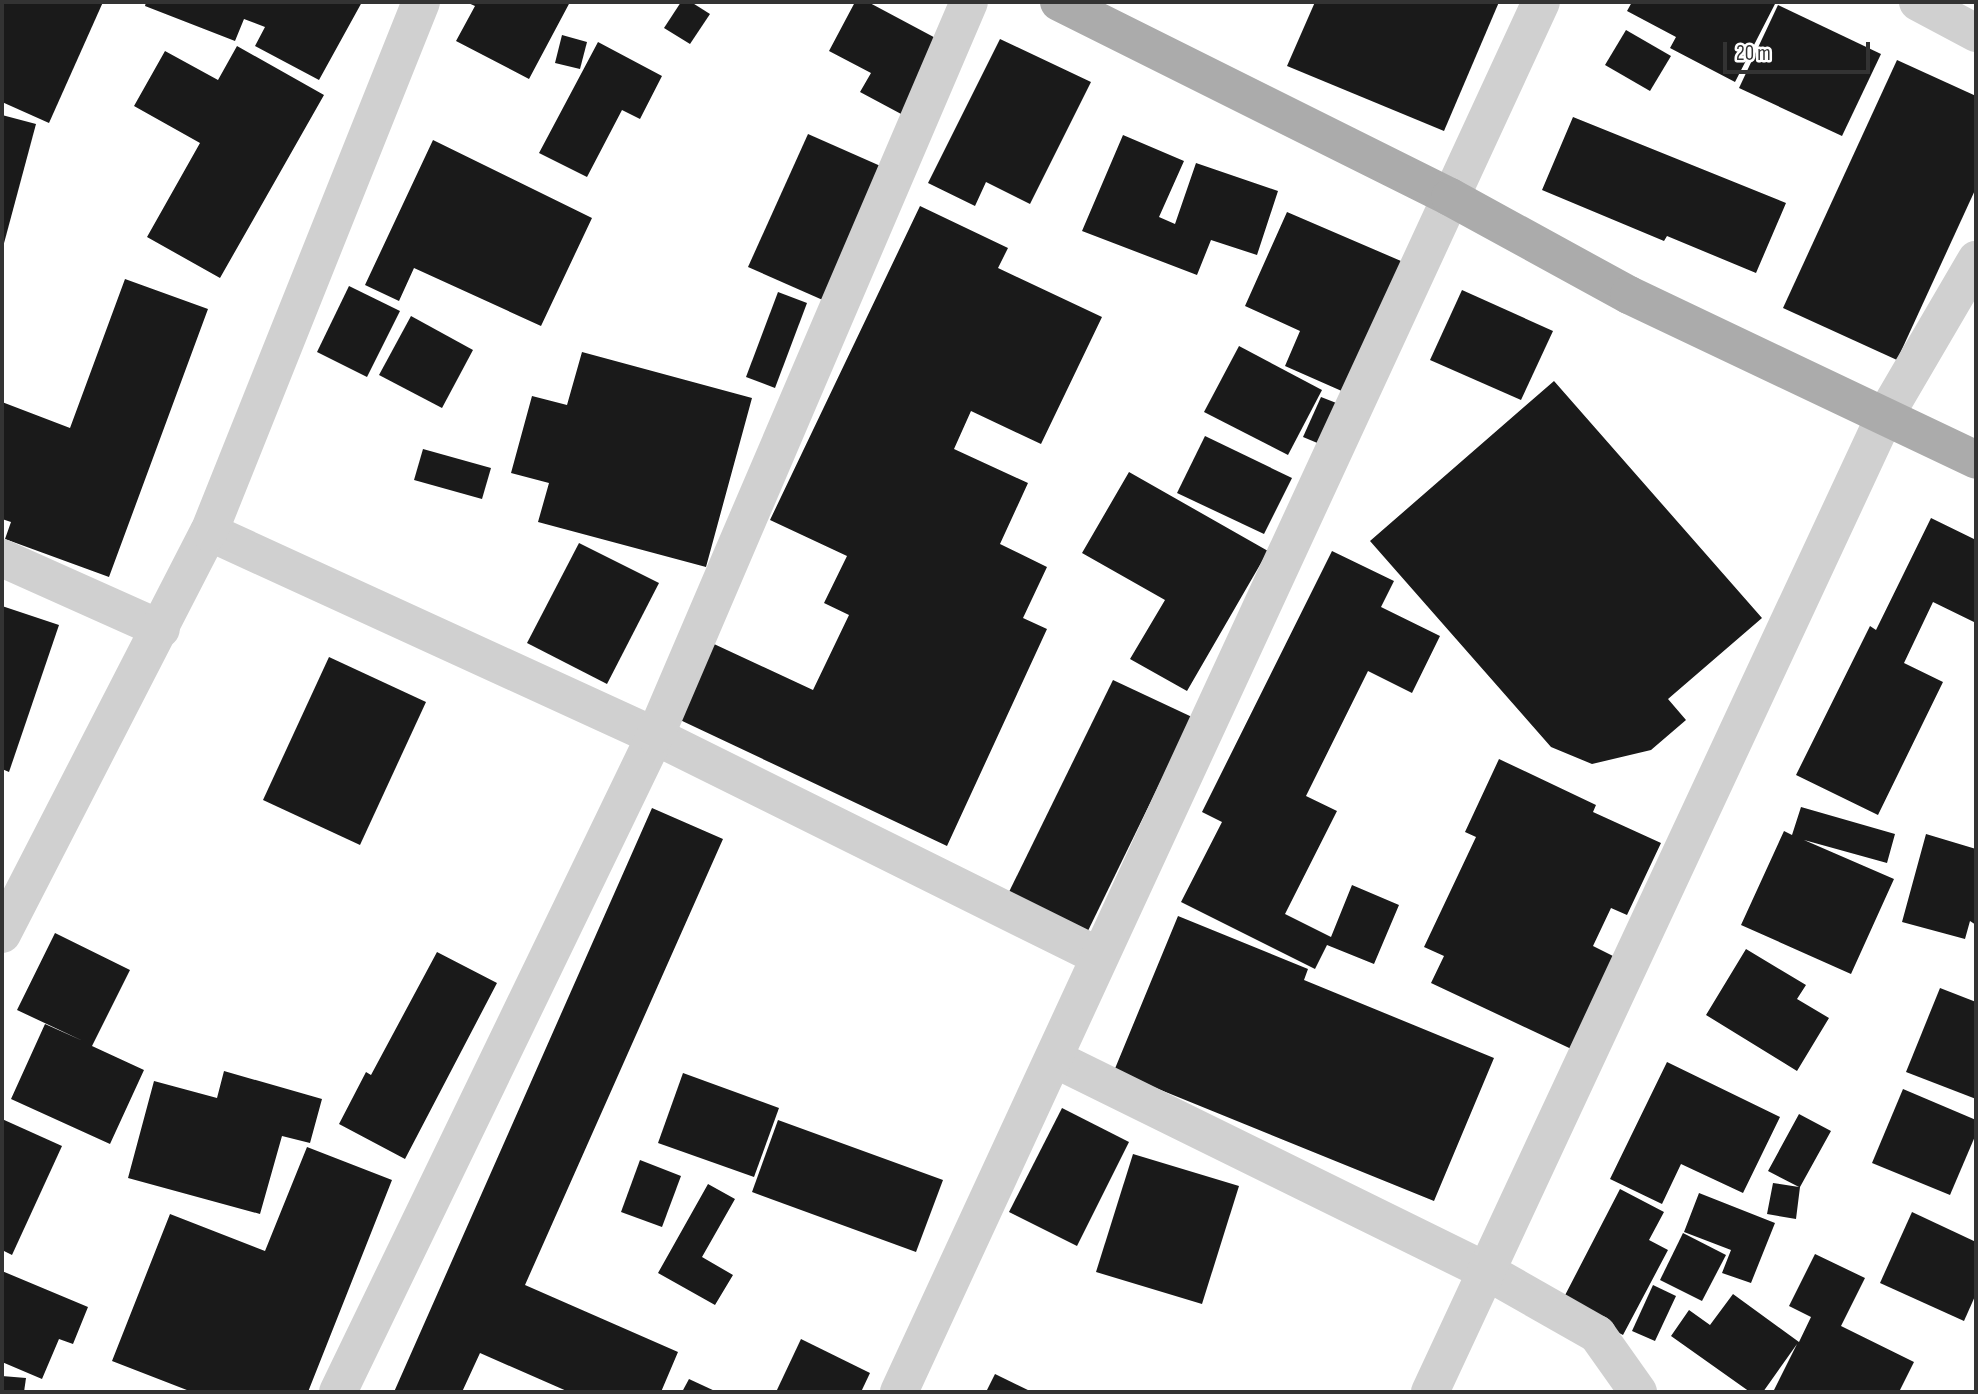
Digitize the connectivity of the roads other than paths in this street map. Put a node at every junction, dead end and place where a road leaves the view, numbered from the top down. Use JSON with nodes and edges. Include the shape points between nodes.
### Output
{"nodes":[{"id":1,"x":421,"y":2,"type":"edge"},
{"id":2,"x":969,"y":2,"type":"edge"},
{"id":3,"x":1059,"y":2,"type":"edge"},
{"id":4,"x":1541,"y":2,"type":"edge"},
{"id":5,"x":1918,"y":2,"type":"edge"},
{"id":6,"x":1976,"y":33,"type":"edge"},
{"id":7,"x":1450,"y":197,"type":"junction"},
{"id":8,"x":1976,"y":260,"type":"edge"},
{"id":9,"x":1885,"y":416,"type":"junction"},
{"id":10,"x":1976,"y":460,"type":"edge"},
{"id":11,"x":209,"y":531,"type":"junction"},
{"id":12,"x":2,"y":558,"type":"edge"},
{"id":13,"x":161,"y":629,"type":"junction"},
{"id":14,"x":655,"y":736,"type":"junction"},
{"id":15,"x":2,"y":934,"type":"edge"},
{"id":16,"x":1098,"y":956,"type":"junction"},
{"id":17,"x":1055,"y":1059,"type":"junction"},
{"id":18,"x":1486,"y":1271,"type":"junction"},
{"id":19,"x":338,"y":1392,"type":"edge"},
{"id":20,"x":899,"y":1392,"type":"edge"},
{"id":21,"x":1430,"y":1392,"type":"edge"},
{"id":22,"x":1638,"y":1392,"type":"edge"}],
"edges":[{"from":1,"to":11,"type":"street"},
{"from":2,"to":14,"type":"street"},
{"from":3,"to":7,"type":"main road"},
{"from":4,"to":7,"type":"street"},
{"from":5,"to":6,"type":"street"},
{"from":7,"to":9,"type":"main road","via":[[1629,295]]},
{"from":7,"to":16,"type":"street"},
{"from":8,"to":9,"type":"street"},
{"from":9,"to":10,"type":"main road"},
{"from":9,"to":18,"type":"street"},
{"from":11,"to":13,"type":"street"},
{"from":11,"to":14,"type":"street"},
{"from":12,"to":13,"type":"street"},
{"from":13,"to":15,"type":"street"},
{"from":14,"to":16,"type":"street"},
{"from":14,"to":19,"type":"street"},
{"from":16,"to":17,"type":"street"},
{"from":17,"to":18,"type":"street"},
{"from":17,"to":20,"type":"street"},
{"from":18,"to":21,"type":"street"},
{"from":18,"to":22,"type":"street","via":[[1597,1334]]}]}
